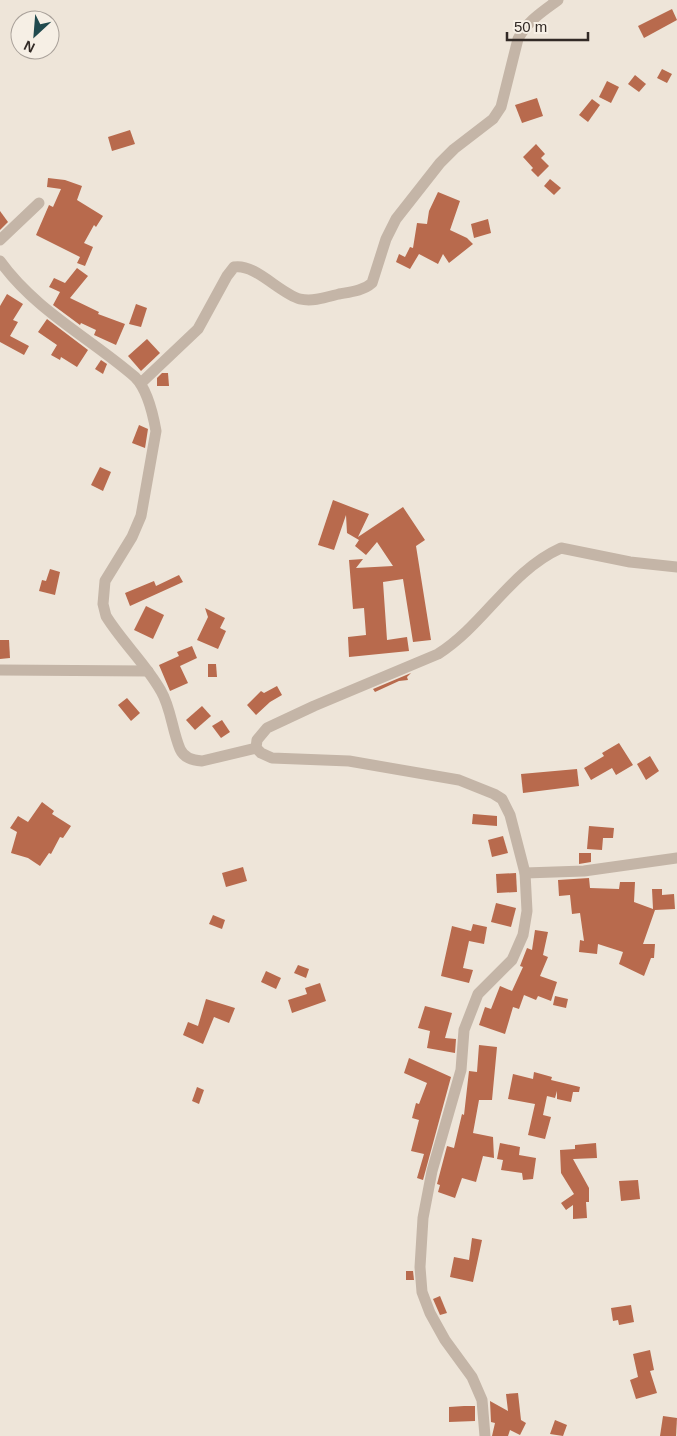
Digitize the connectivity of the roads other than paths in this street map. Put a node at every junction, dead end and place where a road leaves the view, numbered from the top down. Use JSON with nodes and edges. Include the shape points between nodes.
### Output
{"nodes":[{"id":1,"x":558,"y":0,"type":"edge"},
{"id":2,"x":39,"y":203,"type":"dead end"},
{"id":3,"x":0,"y":240,"type":"edge"},
{"id":4,"x":0,"y":261,"type":"edge"},
{"id":5,"x":141,"y":383,"type":"junction"},
{"id":6,"x":677,"y":567,"type":"edge"},
{"id":7,"x":0,"y":670,"type":"edge"},
{"id":8,"x":148,"y":671,"type":"junction"},
{"id":9,"x":256,"y":748,"type":"junction"},
{"id":10,"x":677,"y":858,"type":"edge"},
{"id":11,"x":525,"y":873,"type":"junction"},
{"id":12,"x":485,"y":1436,"type":"edge"}],
"edges":[{"from":1,"to":5,"type":"street","via":[[529,22],[518,39],[501,107],[493,119],[454,149],[396,219],[372,283],[353,292],[308,300],[297,298],[250,270],[234,268],[198,329]]},
{"from":2,"to":3,"type":"street"},
{"from":4,"to":5,"type":"street","via":[[12,279],[40,304]]},
{"from":5,"to":8,"type":"street","via":[[153,417],[154,440],[141,516],[105,581],[103,604],[114,628]]},
{"from":6,"to":9,"type":"street","via":[[630,562],[561,548],[535,563],[504,591],[456,643],[438,654],[267,728],[257,740]]},
{"from":7,"to":8,"type":"street"},
{"from":8,"to":9,"type":"street","via":[[168,706],[173,733],[187,757],[202,761]]},
{"from":9,"to":11,"type":"street","via":[[272,758],[350,761],[459,780],[489,791],[507,806]]},
{"from":10,"to":11,"type":"street","via":[[584,871]]},
{"from":11,"to":12,"type":"street","via":[[527,911],[523,935],[512,960],[478,994],[464,1030],[461,1070],[432,1171],[423,1218],[422,1292],[445,1340],[472,1377],[482,1400]]}]}
